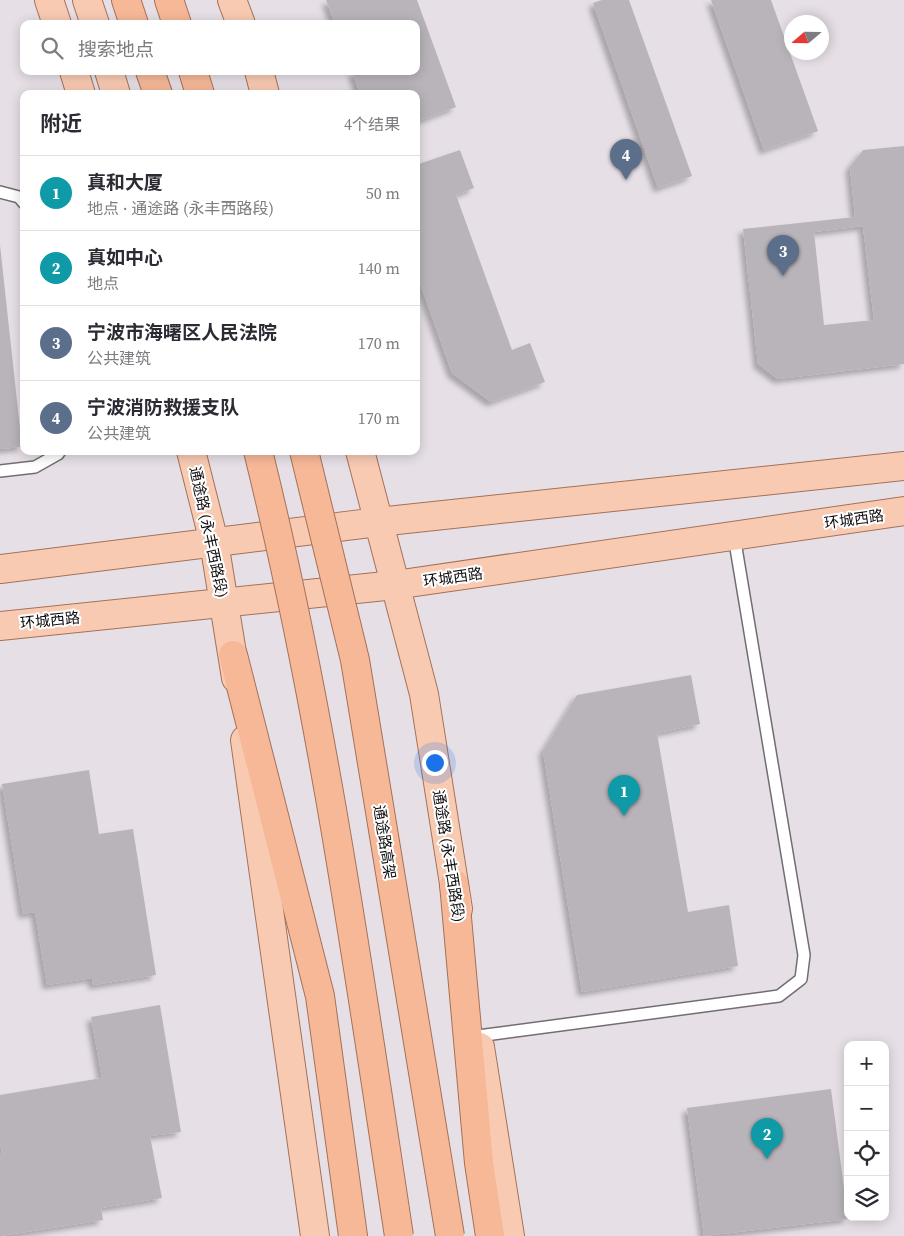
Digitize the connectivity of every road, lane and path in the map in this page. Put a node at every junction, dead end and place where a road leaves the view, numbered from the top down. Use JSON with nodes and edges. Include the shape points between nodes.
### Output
{"nodes":[{"id":1,"x":49,"y":0,"type":"edge"},
{"id":2,"x":87,"y":0,"type":"edge"},
{"id":3,"x":126,"y":0,"type":"edge"},
{"id":4,"x":169,"y":0,"type":"edge"},
{"id":5,"x":232,"y":0,"type":"edge"},
{"id":6,"x":56,"y":20,"type":"edge"},
{"id":7,"x":93,"y":20,"type":"edge"},
{"id":8,"x":133,"y":20,"type":"edge"},
{"id":9,"x":176,"y":20,"type":"edge"},
{"id":10,"x":240,"y":20,"type":"edge"},
{"id":11,"x":75,"y":75,"type":"edge"},
{"id":12,"x":110,"y":75,"type":"edge"},
{"id":13,"x":151,"y":75,"type":"edge"},
{"id":14,"x":194,"y":75,"type":"edge"},
{"id":15,"x":260,"y":75,"type":"edge"},
{"id":16,"x":80,"y":90,"type":"edge"},
{"id":17,"x":115,"y":90,"type":"edge"},
{"id":18,"x":157,"y":90,"type":"edge"},
{"id":19,"x":199,"y":90,"type":"edge"},
{"id":20,"x":264,"y":90,"type":"edge"},
{"id":21,"x":0,"y":192,"type":"edge"},
{"id":22,"x":20,"y":199,"type":"edge"},
{"id":23,"x":56,"y":455,"type":"edge"},
{"id":24,"x":193,"y":455,"type":"edge"},
{"id":25,"x":259,"y":455,"type":"edge"},
{"id":26,"x":305,"y":455,"type":"edge"},
{"id":27,"x":361,"y":455,"type":"edge"},
{"id":28,"x":904,"y":466,"type":"edge"},
{"id":29,"x":0,"y":471,"type":"edge"},
{"id":30,"x":904,"y":511,"type":"edge"},
{"id":31,"x":378,"y":522,"type":"junction"},
{"id":32,"x":734,"y":536,"type":"junction"},
{"id":33,"x":214,"y":542,"type":"junction"},
{"id":34,"x":0,"y":569,"type":"edge"},
{"id":35,"x":395,"y":585,"type":"junction"},
{"id":36,"x":224,"y":601,"type":"junction"},
{"id":37,"x":0,"y":626,"type":"edge"},
{"id":38,"x":232,"y":654,"type":"junction"},
{"id":39,"x":454,"y":884,"type":"junction"},
{"id":40,"x":478,"y":1036,"type":"junction"},
{"id":41,"x":315,"y":1236,"type":"edge"},
{"id":42,"x":353,"y":1236,"type":"edge"},
{"id":43,"x":399,"y":1236,"type":"edge"},
{"id":44,"x":450,"y":1236,"type":"edge"},
{"id":45,"x":490,"y":1236,"type":"edge"},
{"id":46,"x":510,"y":1236,"type":"edge"}],
"edges":[{"from":1,"to":6,"type":"main road"},
{"from":2,"to":7,"type":"main road"},
{"from":3,"to":8,"type":"highway"},
{"from":4,"to":9,"type":"highway"},
{"from":5,"to":10,"type":"main road"},
{"from":11,"to":16,"type":"main road"},
{"from":12,"to":17,"type":"main road"},
{"from":13,"to":18,"type":"highway"},
{"from":14,"to":19,"type":"highway"},
{"from":15,"to":20,"type":"main road"},
{"from":21,"to":22,"type":"lane"},
{"from":23,"to":29,"type":"lane","via":[[34,467]]},
{"from":24,"to":33,"type":"main road","name":"通途路 (永丰西路段)"},
{"from":25,"to":43,"type":"highway","bridge":true,"via":[[285,559],[350,914]]},
{"from":26,"to":44,"type":"highway","name":"通途路高架","bridge":true,"via":[[355,660]]},
{"from":27,"to":31,"type":"main road","name":"通途路 (永丰西路段)"},
{"from":28,"to":31,"type":"main road"},
{"from":30,"to":32,"type":"main road","name":"环城西路"},
{"from":31,"to":33,"type":"main road"},
{"from":31,"to":35,"type":"main road","name":"通途路 (永丰西路段)"},
{"from":32,"to":35,"type":"main road","name":"环城西路"},
{"from":32,"to":40,"type":"lane","via":[[804,955],[800,979],[779,996]]},
{"from":33,"to":34,"type":"main road"},
{"from":33,"to":36,"type":"main road","name":"通途路 (永丰西路段)"},
{"from":35,"to":36,"type":"main road","name":"环城西路"},
{"from":35,"to":39,"type":"main road","name":"通途路 (永丰西路段)","via":[[424,694]]},
{"from":36,"to":37,"type":"main road","name":"环城西路"},
{"from":36,"to":38,"type":"main road","name":"通途路 (永丰西路段)"},
{"from":38,"to":41,"type":"main road","name":"通途路 (永丰西路段)"},
{"from":38,"to":42,"type":"highway","via":[[320,996]]},
{"from":39,"to":40,"type":"main road","name":"通途路 (永丰西路段)"},
{"from":39,"to":45,"type":"highway","via":[[478,1163]]},
{"from":40,"to":46,"type":"main road","name":"通途路 (永丰西路段)"}]}
